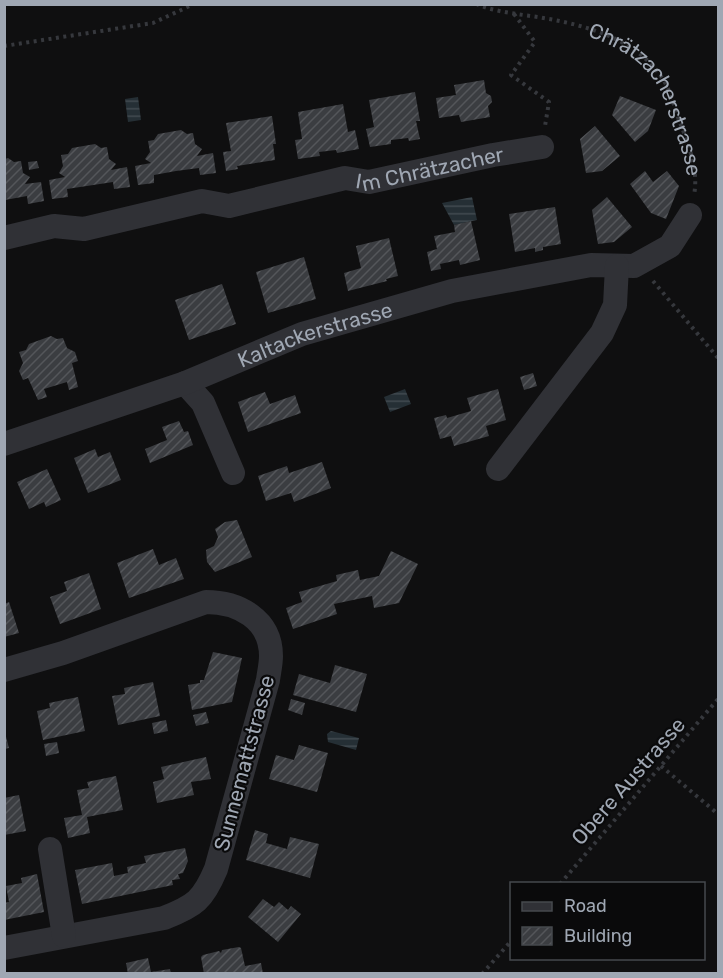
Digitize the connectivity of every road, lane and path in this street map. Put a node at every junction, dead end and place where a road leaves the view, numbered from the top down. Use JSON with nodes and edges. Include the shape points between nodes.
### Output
{"nodes":[{"id":1,"x":194,"y":4,"type":"edge"},
{"id":2,"x":476,"y":4,"type":"edge"},
{"id":3,"x":514,"y":14,"type":"junction"},
{"id":4,"x":4,"y":46,"type":"edge"},
{"id":5,"x":542,"y":147,"type":"joint"},
{"id":6,"x":690,"y":215,"type":"joint"},
{"id":7,"x":4,"y":238,"type":"edge"},
{"id":8,"x":626,"y":266,"type":"junction"},
{"id":9,"x":718,"y":358,"type":"edge"},
{"id":10,"x":185,"y":383,"type":"junction"},
{"id":11,"x":4,"y":444,"type":"edge"},
{"id":12,"x":498,"y":469,"type":"dead end"},
{"id":13,"x":233,"y":473,"type":"dead end"},
{"id":14,"x":4,"y":670,"type":"edge"},
{"id":15,"x":718,"y":699,"type":"edge"},
{"id":16,"x":661,"y":766,"type":"junction"},
{"id":17,"x":718,"y":814,"type":"edge"},
{"id":18,"x":51,"y":849,"type":"dead end"},
{"id":19,"x":562,"y":882,"type":"edge"},
{"id":20,"x":64,"y":936,"type":"junction"},
{"id":21,"x":510,"y":942,"type":"edge"},
{"id":22,"x":4,"y":948,"type":"edge"},
{"id":23,"x":482,"y":974,"type":"edge"}],
"edges":[{"from":1,"to":4,"type":"path","via":[[153,23]]},
{"from":2,"to":3,"type":"path","name":"Chrätzacherstrasse"},
{"from":3,"to":5,"type":"path","via":[[535,42],[510,75],[549,102]]},
{"from":3,"to":6,"type":"path","name":"Chrätzacherstrasse","via":[[609,34],[640,53],[665,81],[690,147],[696,186]]},
{"from":5,"to":7,"type":"street","name":"Im Chrätzacher","via":[[369,182],[345,178],[230,206],[202,201],[84,230],[54,226]]},
{"from":6,"to":8,"type":"street","name":"Chrätzacherstrasse","via":[[670,246]]},
{"from":8,"to":9,"type":"path","via":[[652,279]]},
{"from":8,"to":10,"type":"street","name":"Kaltackerstrasse","via":[[563,269],[452,291],[302,334]]},
{"from":8,"to":12,"type":"street","via":[[610,320],[602,333]]},
{"from":10,"to":11,"type":"street","name":"Kaltackerstrasse"},
{"from":10,"to":13,"type":"street","via":[[203,403]]},
{"from":14,"to":20,"type":"street","name":"Sunnemattstrasse","via":[[206,602],[221,602],[248,613],[268,639],[268,680],[216,869],[201,899],[164,918]]},
{"from":15,"to":16,"type":"path","name":"Obere Austrasse"},
{"from":16,"to":17,"type":"path"},
{"from":16,"to":19,"type":"path","name":"Obere Austrasse"},
{"from":18,"to":20,"type":"street"},
{"from":20,"to":22,"type":"street","name":"Sunnemattstrasse"},
{"from":21,"to":23,"type":"path"}]}
